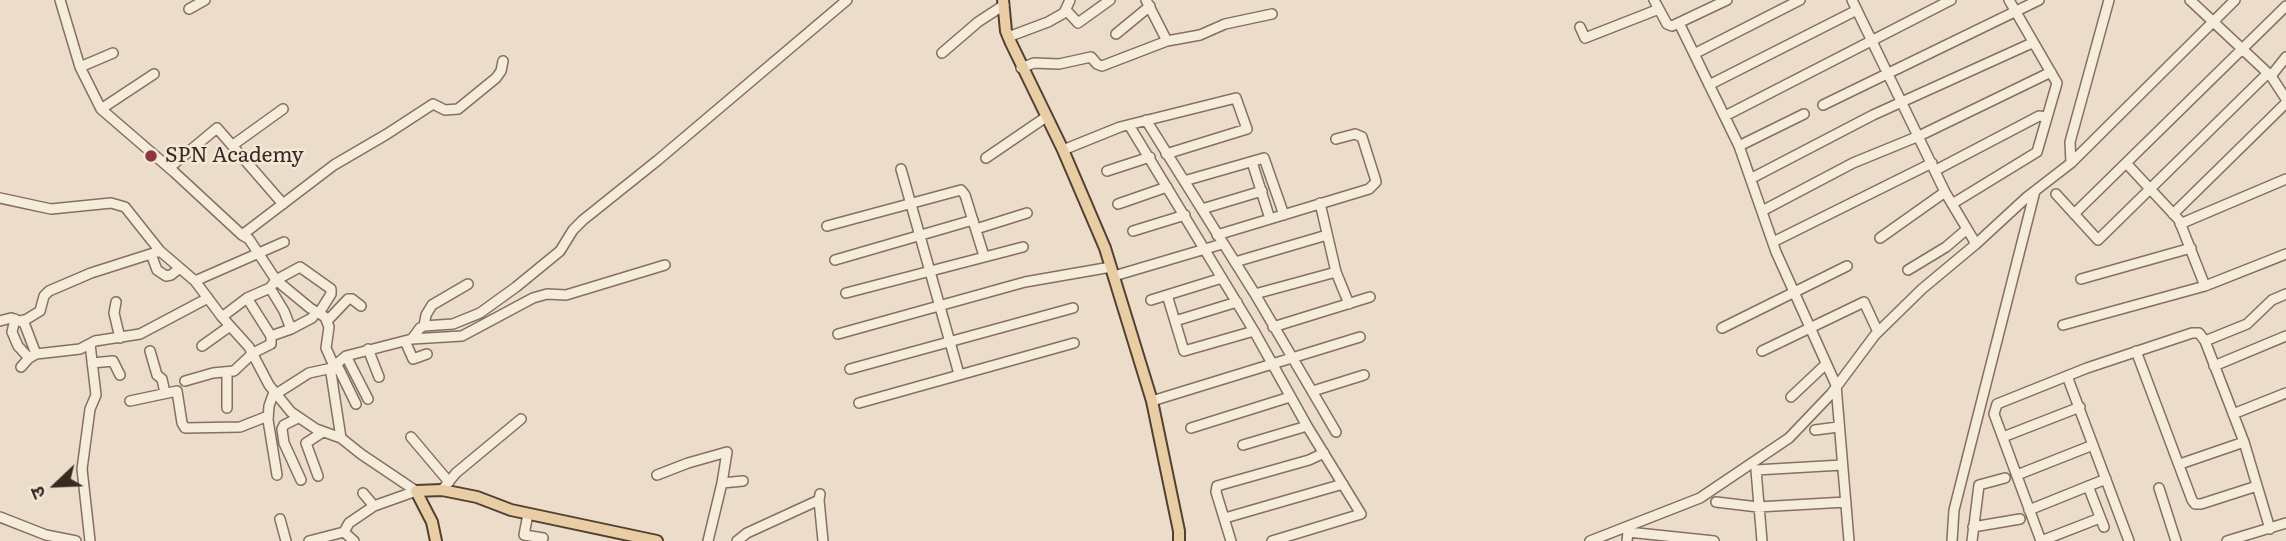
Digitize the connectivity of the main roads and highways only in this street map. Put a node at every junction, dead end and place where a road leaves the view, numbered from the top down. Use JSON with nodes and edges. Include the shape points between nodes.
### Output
{"nodes":[{"id":1,"x":1003,"y":2,"type":"edge"},
{"id":2,"x":1181,"y":538,"type":"edge"},
{"id":3,"x":436,"y":541,"type":"edge"},
{"id":4,"x":657,"y":541,"type":"edge"}],
"edges":[{"from":1,"to":2,"type":"main road","via":[[1007,34],[1063,149],[1113,272],[1152,401]]},
{"from":3,"to":4,"type":"main road","via":[[416,491],[446,486],[528,514]]}]}
